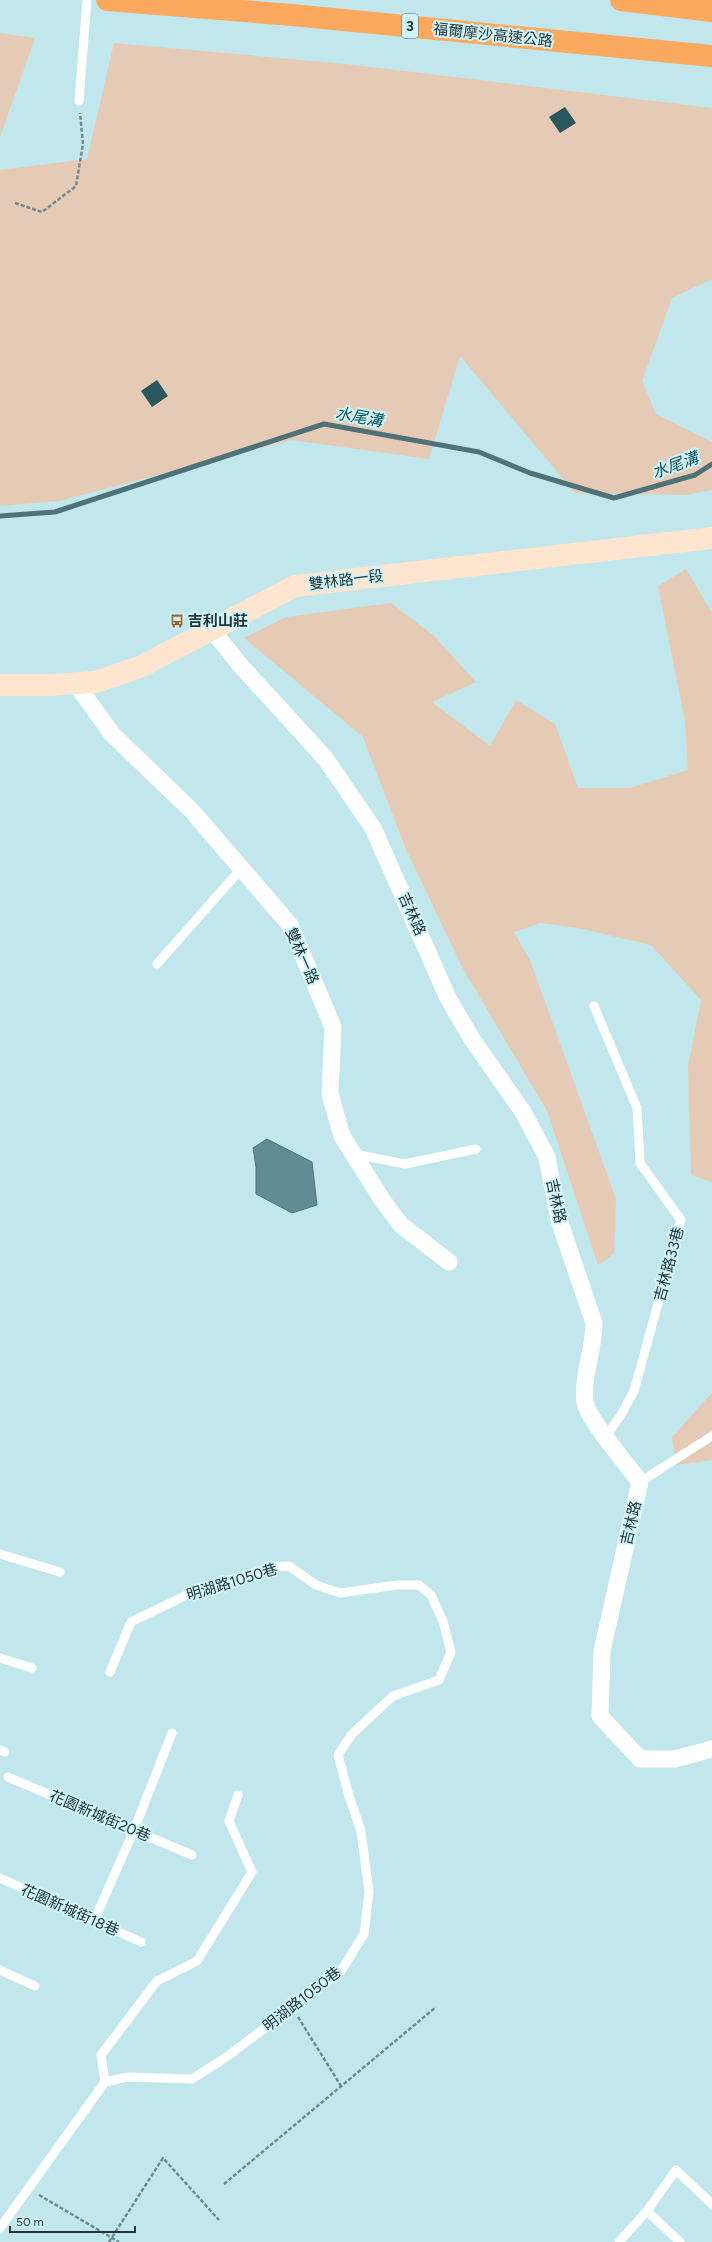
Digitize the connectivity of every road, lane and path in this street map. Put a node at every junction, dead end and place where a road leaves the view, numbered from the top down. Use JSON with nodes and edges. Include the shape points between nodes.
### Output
{"nodes":[{"id":1,"x":87,"y":0,"type":"edge"},
{"id":2,"x":107,"y":0,"type":"edge"},
{"id":3,"x":623,"y":0,"type":"edge"},
{"id":4,"x":712,"y":12,"type":"edge"},
{"id":5,"x":712,"y":56,"type":"edge"},
{"id":6,"x":79,"y":101,"type":"joint"},
{"id":7,"x":15,"y":203,"type":"dead end"},
{"id":8,"x":712,"y":538,"type":"edge"},
{"id":9,"x":211,"y":628,"type":"junction"},
{"id":10,"x":76,"y":684,"type":"junction"},
{"id":11,"x":0,"y":685,"type":"edge"},
{"id":12,"x":241,"y":869,"type":"junction"},
{"id":13,"x":157,"y":964,"type":"dead end"},
{"id":14,"x":594,"y":1006,"type":"dead end"},
{"id":15,"x":476,"y":1149,"type":"dead end"},
{"id":16,"x":353,"y":1154,"type":"junction"},
{"id":17,"x":449,"y":1262,"type":"dead end"},
{"id":18,"x":606,"y":1436,"type":"junction"},
{"id":19,"x":712,"y":1436,"type":"edge"},
{"id":20,"x":640,"y":1482,"type":"junction"},
{"id":21,"x":0,"y":1554,"type":"edge"},
{"id":22,"x":60,"y":1572,"type":"dead end"},
{"id":23,"x":0,"y":1658,"type":"edge"},
{"id":24,"x":32,"y":1668,"type":"dead end"},
{"id":25,"x":110,"y":1672,"type":"dead end"},
{"id":26,"x":172,"y":1733,"type":"dead end"},
{"id":27,"x":712,"y":1749,"type":"edge"},
{"id":28,"x":8,"y":1777,"type":"dead end"},
{"id":29,"x":238,"y":1795,"type":"dead end"},
{"id":30,"x":134,"y":1830,"type":"junction"},
{"id":31,"x":192,"y":1855,"type":"dead end"},
{"id":32,"x":0,"y":1878,"type":"edge"},
{"id":33,"x":94,"y":1920,"type":"junction"},
{"id":34,"x":141,"y":1942,"type":"dead end"},
{"id":35,"x":0,"y":1970,"type":"edge"},
{"id":36,"x":35,"y":1986,"type":"dead end"},
{"id":37,"x":292,"y":2008,"type":"junction"},
{"id":38,"x":436,"y":2008,"type":"dead end"},
{"id":39,"x":105,"y":2082,"type":"junction"},
{"id":40,"x":341,"y":2086,"type":"junction"},
{"id":41,"x":224,"y":2184,"type":"dead end"},
{"id":42,"x":27,"y":2188,"type":"junction"},
{"id":43,"x":712,"y":2204,"type":"edge"},
{"id":44,"x":647,"y":2211,"type":"junction"},
{"id":45,"x":219,"y":2220,"type":"dead end"},
{"id":46,"x":0,"y":2228,"type":"edge"},
{"id":47,"x":112,"y":2237,"type":"junction"},
{"id":48,"x":109,"y":2242,"type":"edge"},
{"id":49,"x":119,"y":2242,"type":"edge"},
{"id":50,"x":619,"y":2242,"type":"edge"},
{"id":51,"x":680,"y":2242,"type":"edge"}],
"edges":[{"from":1,"to":6,"type":"lane"},
{"from":2,"to":5,"type":"highway","name":"福爾摩沙高速公路","number":"3","via":[[292,15]]},
{"from":3,"to":4,"type":"highway"},
{"from":6,"to":7,"type":"path","via":[[83,144],[76,186],[42,212]]},
{"from":8,"to":9,"type":"street","name":"雙林路一段","via":[[295,586]]},
{"from":9,"to":10,"type":"street","name":"雙林路一段","via":[[142,666],[96,682]]},
{"from":9,"to":18,"type":"street","name":"吉林路","via":[[241,666],[325,758],[373,828],[448,998],[472,1039],[523,1112],[547,1157],[559,1220],[594,1323],[585,1402],[592,1420]]},
{"from":10,"to":11,"type":"street","name":"雙林路一段"},
{"from":10,"to":12,"type":"street","name":"雙林一路","via":[[112,734],[192,811]]},
{"from":12,"to":13,"type":"lane"},
{"from":12,"to":16,"type":"street","name":"雙林一路","via":[[290,925],[333,1027],[330,1094],[342,1136]]},
{"from":14,"to":18,"type":"lane","name":"吉林路33巷","via":[[637,1108],[640,1163],[681,1220],[634,1391],[622,1415]]},
{"from":15,"to":16,"type":"lane","via":[[405,1164]]},
{"from":16,"to":17,"type":"street","name":"雙林一路","via":[[383,1201],[402,1225]]},
{"from":18,"to":20,"type":"street","name":"吉林路"},
{"from":19,"to":20,"type":"lane"},
{"from":20,"to":27,"type":"street","name":"吉林路","via":[[602,1651],[600,1716],[640,1759],[675,1759]]},
{"from":21,"to":22,"type":"lane"},
{"from":23,"to":24,"type":"lane"},
{"from":25,"to":37,"type":"lane","name":"明湖路1050巷","via":[[131,1622],[199,1589],[274,1567],[289,1566],[316,1586],[340,1593],[396,1585],[419,1585],[431,1595],[443,1621],[450,1652],[439,1680],[393,1696],[352,1734],[338,1756],[361,1831],[369,1892],[364,1934],[341,1971]]},
{"from":26,"to":30,"type":"lane"},
{"from":28,"to":30,"type":"lane","name":"花園新城街20巷"},
{"from":29,"to":39,"type":"lane","via":[[229,1821],[252,1872],[197,1961],[157,1981],[101,2055]]},
{"from":30,"to":31,"type":"lane","name":"花園新城街20巷"},
{"from":30,"to":33,"type":"lane"},
{"from":32,"to":33,"type":"lane","name":"花園新城街18巷"},
{"from":33,"to":34,"type":"lane","name":"花園新城街18巷"},
{"from":35,"to":36,"type":"lane"},
{"from":37,"to":39,"type":"lane","name":"明湖路1050巷","via":[[192,2079],[128,2077]]},
{"from":37,"to":40,"type":"path"},
{"from":38,"to":40,"type":"path"},
{"from":39,"to":42,"type":"lane"},
{"from":40,"to":41,"type":"path"},
{"from":42,"to":46,"type":"lane"},
{"from":42,"to":47,"type":"path"},
{"from":43,"to":44,"type":"lane","via":[[676,2170]]},
{"from":44,"to":50,"type":"lane"},
{"from":44,"to":51,"type":"lane"},
{"from":45,"to":47,"type":"path","via":[[163,2158]]},
{"from":47,"to":48,"type":"path"},
{"from":47,"to":49,"type":"path"}]}
